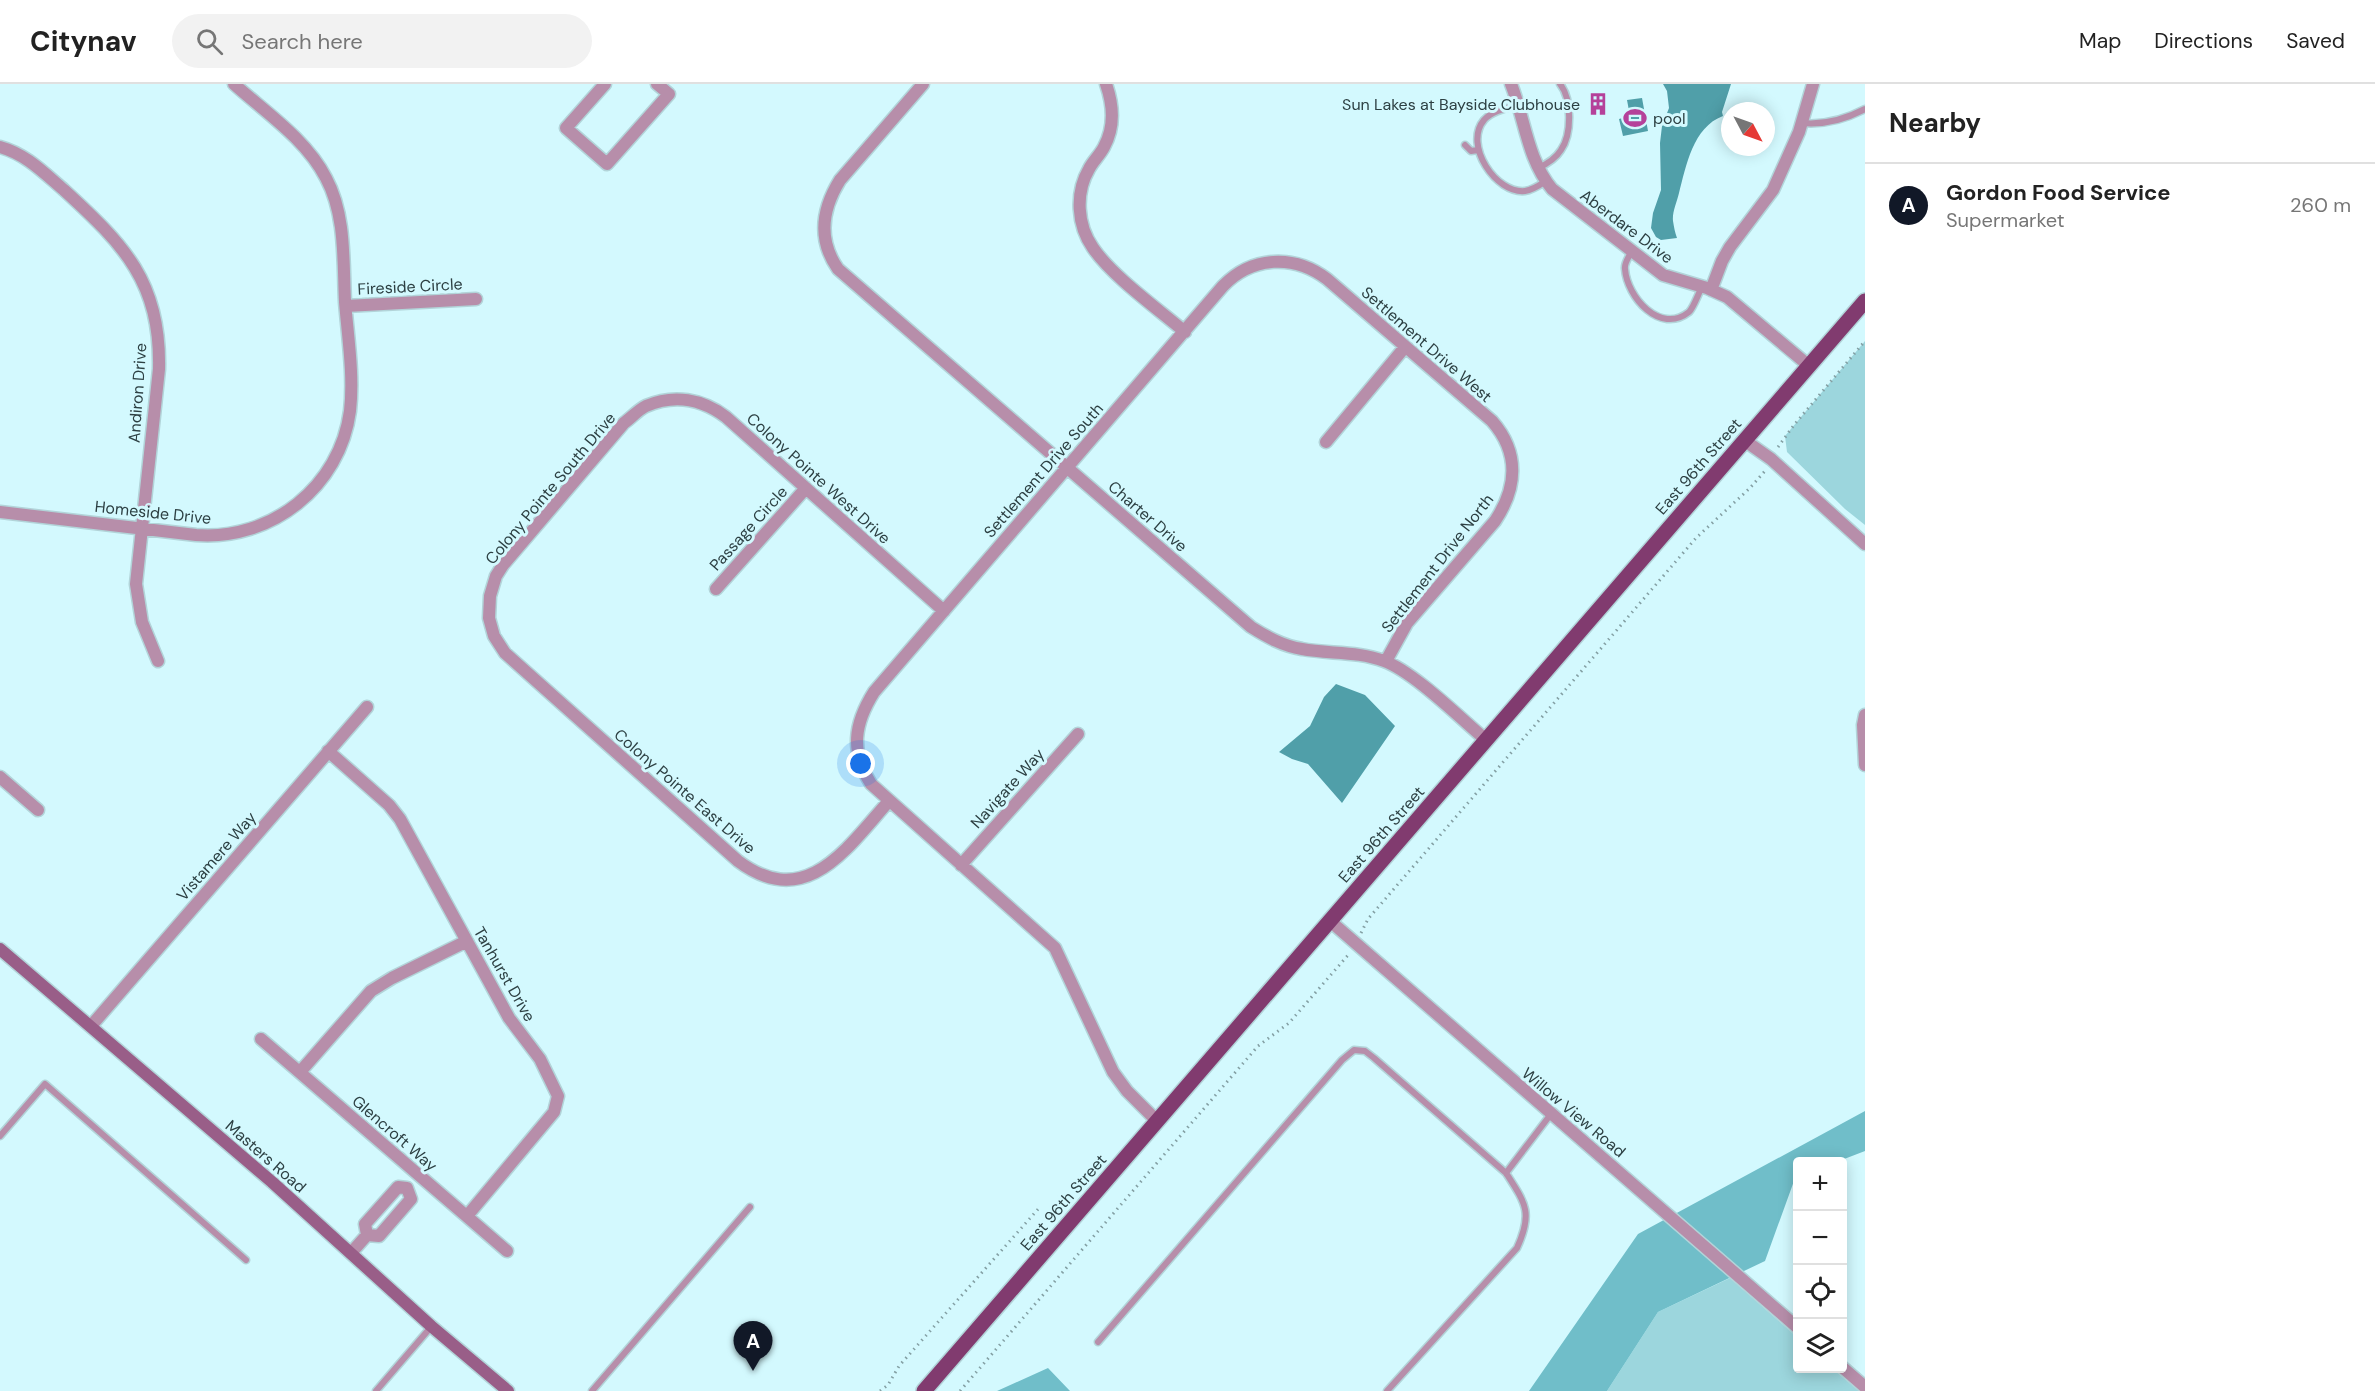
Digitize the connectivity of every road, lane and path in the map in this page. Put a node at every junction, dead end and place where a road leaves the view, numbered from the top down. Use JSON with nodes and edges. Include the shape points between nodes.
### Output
{"nodes":[{"id":1,"x":234,"y":84,"type":"edge"},
{"id":2,"x":606,"y":84,"type":"edge"},
{"id":3,"x":657,"y":84,"type":"edge"},
{"id":4,"x":923,"y":84,"type":"edge"},
{"id":5,"x":1106,"y":84,"type":"edge"},
{"id":6,"x":1560,"y":84,"type":"edge"},
{"id":7,"x":1813,"y":84,"type":"edge"},
{"id":8,"x":1514,"y":85,"type":"edge"},
{"id":9,"x":1518,"y":104,"type":"junction"},
{"id":10,"x":1865,"y":109,"type":"edge"},
{"id":11,"x":1802,"y":123,"type":"junction"},
{"id":12,"x":1464,"y":145,"type":"dead end"},
{"id":13,"x":0,"y":147,"type":"edge"},
{"id":14,"x":1478,"y":150,"type":"junction"},
{"id":15,"x":1538,"y":168,"type":"junction"},
{"id":16,"x":1546,"y":182,"type":"junction"},
{"id":17,"x":1631,"y":252,"type":"junction"},
{"id":18,"x":1282,"y":261,"type":"joint"},
{"id":19,"x":1707,"y":288,"type":"junction"},
{"id":20,"x":476,"y":299,"type":"dead end"},
{"id":21,"x":1865,"y":301,"type":"edge"},
{"id":22,"x":346,"y":306,"type":"junction"},
{"id":23,"x":1185,"y":332,"type":"junction"},
{"id":24,"x":1865,"y":341,"type":"edge"},
{"id":25,"x":1406,"y":347,"type":"junction"},
{"id":26,"x":1808,"y":365,"type":"junction"},
{"id":27,"x":659,"y":402,"type":"joint"},
{"id":28,"x":1744,"y":440,"type":"junction"},
{"id":29,"x":1326,"y":442,"type":"dead end"},
{"id":30,"x":1771,"y":459,"type":"junction"},
{"id":31,"x":1066,"y":468,"type":"junction"},
{"id":32,"x":1512,"y":484,"type":"joint"},
{"id":33,"x":806,"y":488,"type":"junction"},
{"id":34,"x":0,"y":512,"type":"edge"},
{"id":35,"x":141,"y":529,"type":"junction"},
{"id":36,"x":1865,"y":544,"type":"edge"},
{"id":37,"x":716,"y":590,"type":"dead end"},
{"id":38,"x":488,"y":611,"type":"joint"},
{"id":39,"x":944,"y":611,"type":"junction"},
{"id":40,"x":158,"y":661,"type":"dead end"},
{"id":41,"x":1386,"y":662,"type":"junction"},
{"id":42,"x":367,"y":707,"type":"dead end"},
{"id":43,"x":1865,"y":715,"type":"edge"},
{"id":44,"x":1078,"y":734,"type":"dead end"},
{"id":45,"x":1486,"y":740,"type":"junction"},
{"id":46,"x":328,"y":752,"type":"junction"},
{"id":47,"x":1865,"y":765,"type":"edge"},
{"id":48,"x":0,"y":777,"type":"edge"},
{"id":49,"x":889,"y":801,"type":"junction"},
{"id":50,"x":38,"y":810,"type":"dead end"},
{"id":51,"x":961,"y":865,"type":"junction"},
{"id":52,"x":1329,"y":921,"type":"junction"},
{"id":53,"x":467,"y":940,"type":"junction"},
{"id":54,"x":1355,"y":944,"type":"junction"},
{"id":55,"x":0,"y":950,"type":"edge"},
{"id":56,"x":91,"y":1026,"type":"junction"},
{"id":57,"x":261,"y":1039,"type":"dead end"},
{"id":58,"x":300,"y":1072,"type":"junction"},
{"id":59,"x":1551,"y":1114,"type":"junction"},
{"id":60,"x":1157,"y":1121,"type":"junction"},
{"id":61,"x":0,"y":1136,"type":"edge"},
{"id":62,"x":1506,"y":1173,"type":"junction"},
{"id":63,"x":418,"y":1174,"type":"junction"},
{"id":64,"x":407,"y":1188,"type":"junction"},
{"id":65,"x":1040,"y":1206,"type":"dead end"},
{"id":66,"x":750,"y":1207,"type":"dead end"},
{"id":67,"x":467,"y":1216,"type":"junction"},
{"id":68,"x":367,"y":1235,"type":"junction"},
{"id":69,"x":507,"y":1251,"type":"dead end"},
{"id":70,"x":351,"y":1253,"type":"junction"},
{"id":71,"x":246,"y":1260,"type":"dead end"},
{"id":72,"x":1793,"y":1325,"type":"edge"},
{"id":73,"x":431,"y":1326,"type":"junction"},
{"id":74,"x":1098,"y":1342,"type":"dead end"},
{"id":75,"x":1847,"y":1371,"type":"edge"},
{"id":76,"x":1865,"y":1387,"type":"edge"},
{"id":77,"x":376,"y":1391,"type":"edge"},
{"id":78,"x":508,"y":1391,"type":"edge"},
{"id":79,"x":592,"y":1391,"type":"edge"},
{"id":80,"x":880,"y":1391,"type":"edge"},
{"id":81,"x":924,"y":1391,"type":"edge"},
{"id":82,"x":960,"y":1391,"type":"edge"},
{"id":83,"x":1387,"y":1391,"type":"edge"}],
"edges":[{"from":1,"to":22,"type":"street","name":"Homeside Drive","via":[[306,149],[326,178],[340,220]]},
{"from":2,"to":3,"type":"street","via":[[566,128],[607,164],[669,94]]},
{"from":4,"to":31,"type":"street","name":"Charter Drive","via":[[840,180],[831,196],[824,225],[827,248],[849,280]]},
{"from":5,"to":23,"type":"street","via":[[1112,123],[1080,191],[1081,221],[1089,242],[1102,259]]},
{"from":6,"to":15,"type":"lane","via":[[1568,109],[1567,137],[1562,150]]},
{"from":7,"to":11,"type":"street"},
{"from":8,"to":9,"type":"street","name":"Aberdare Drive"},
{"from":9,"to":14,"type":"lane","via":[[1481,119]]},
{"from":9,"to":15,"type":"street","name":"Aberdare Drive"},
{"from":10,"to":11,"type":"lane","via":[[1829,122]]},
{"from":11,"to":19,"type":"street","via":[[1773,190],[1730,247]]},
{"from":12,"to":14,"type":"lane","via":[[1471,151]]},
{"from":13,"to":35,"type":"street","name":"Andiron Drive","via":[[36,165],[106,229],[130,258],[148,295],[159,339],[159,369]]},
{"from":14,"to":16,"type":"lane","via":[[1489,170],[1511,188],[1526,191]]},
{"from":15,"to":16,"type":"street","name":"Aberdare Drive"},
{"from":16,"to":17,"type":"street","name":"Aberdare Drive"},
{"from":17,"to":19,"type":"street","name":"Aberdare Drive","via":[[1663,275]]},
{"from":17,"to":19,"type":"lane","via":[[1624,266],[1628,284],[1654,316],[1671,319],[1689,311]]},
{"from":18,"to":23,"type":"street","name":"Settlement Drive South","via":[[1261,263],[1242,271],[1223,286]]},
{"from":18,"to":25,"type":"street","name":"Settlement Drive West","via":[[1303,265],[1322,276]]},
{"from":19,"to":26,"type":"street","name":"Aberdare Drive","via":[[1733,302]]},
{"from":20,"to":22,"type":"street","name":"Fireside Circle"},
{"from":21,"to":26,"type":"main road","name":"East 96th Street"},
{"from":22,"to":35,"type":"street","name":"Homeside Drive","via":[[350,411],[335,460],[309,494],[286,513],[247,531],[211,536]]},
{"from":23,"to":31,"type":"street","name":"Settlement Drive South"},
{"from":24,"to":30,"type":"path","via":[[1794,425]]},
{"from":25,"to":29,"type":"street"},
{"from":25,"to":32,"type":"street","name":"Settlement Drive West","via":[[1496,426],[1510,454]]},
{"from":26,"to":28,"type":"main road","name":"East 96th Street"},
{"from":27,"to":33,"type":"street","name":"Colony Pointe West Drive","via":[[683,399],[718,411]]},
{"from":27,"to":38,"type":"street","name":"Colony Pointe South Drive","via":[[624,423],[503,565],[489,596]]},
{"from":28,"to":30,"type":"street"},
{"from":28,"to":45,"type":"main road","name":"East 96th Street"},
{"from":30,"to":36,"type":"street"},
{"from":30,"to":54,"type":"path","via":[[1764,474],[1696,538],[1490,776],[1368,919]]},
{"from":31,"to":39,"type":"street","name":"Settlement Drive South"},
{"from":31,"to":41,"type":"street","name":"Charter Drive","via":[[1263,635],[1297,648]]},
{"from":32,"to":41,"type":"street","name":"Settlement Drive North","via":[[1495,521],[1407,623]]},
{"from":33,"to":37,"type":"street","name":"Passage Circle"},
{"from":33,"to":39,"type":"street","name":"Colony Pointe West Drive"},
{"from":34,"to":35,"type":"street","name":"Homeside Drive"},
{"from":35,"to":40,"type":"street","name":"Andiron Drive","via":[[138,600]]},
{"from":38,"to":49,"type":"street","name":"Colony Pointe East Drive","via":[[494,636],[512,659],[756,873],[787,880],[805,878],[827,867]]},
{"from":39,"to":49,"type":"street","name":"Settlement Drive South","via":[[862,711],[857,748],[864,771]]},
{"from":41,"to":45,"type":"street","name":"Charter Drive","via":[[1406,673]]},
{"from":42,"to":46,"type":"street","name":"Vistamere Way"},
{"from":43,"to":47,"type":"street"},
{"from":44,"to":51,"type":"street","name":"Navigate Way"},
{"from":45,"to":52,"type":"main road","name":"East 96th Street"},
{"from":46,"to":53,"type":"street","name":"Tanhurst Drive","via":[[400,819]]},
{"from":46,"to":56,"type":"street","name":"Vistamere Way"},
{"from":48,"to":50,"type":"street"},
{"from":49,"to":51,"type":"street"},
{"from":51,"to":60,"type":"street","via":[[1055,948],[1113,1072]]},
{"from":52,"to":54,"type":"street","name":"Willow View Road"},
{"from":52,"to":60,"type":"main road","name":"East 96th Street"},
{"from":53,"to":58,"type":"street","via":[[371,992]]},
{"from":53,"to":67,"type":"street","name":"Tanhurst Drive","via":[[515,1029],[540,1059],[558,1102],[550,1118]]},
{"from":54,"to":59,"type":"street","name":"Willow View Road"},
{"from":54,"to":82,"type":"path","via":[[1289,1023],[1258,1046]]},
{"from":55,"to":56,"type":"street","name":"Masters Road"},
{"from":56,"to":70,"type":"street","name":"Masters Road"},
{"from":57,"to":58,"type":"street","name":"Glencroft Way"},
{"from":58,"to":63,"type":"street","name":"Glencroft Way"},
{"from":59,"to":62,"type":"lane"},
{"from":59,"to":72,"type":"street","name":"Willow View Road"},
{"from":60,"to":81,"type":"main road","name":"East 96th Street"},
{"from":61,"to":71,"type":"lane","via":[[45,1084]]},
{"from":62,"to":74,"type":"lane","via":[[1374,1058],[1365,1051],[1354,1050]]},
{"from":62,"to":83,"type":"lane","via":[[1527,1212],[1526,1228],[1517,1248]]},
{"from":63,"to":64,"type":"street"},
{"from":63,"to":67,"type":"street","name":"Glencroft Way"},
{"from":64,"to":68,"type":"street","via":[[398,1187],[365,1224]]},
{"from":64,"to":68,"type":"street","via":[[411,1199],[379,1236]]},
{"from":65,"to":80,"type":"path"},
{"from":66,"to":79,"type":"lane"},
{"from":67,"to":69,"type":"street","name":"Glencroft Way"},
{"from":68,"to":70,"type":"street"},
{"from":70,"to":73,"type":"street","name":"Masters Road"},
{"from":73,"to":77,"type":"lane"},
{"from":73,"to":78,"type":"street","name":"Masters Road"},
{"from":75,"to":76,"type":"street"}]}
